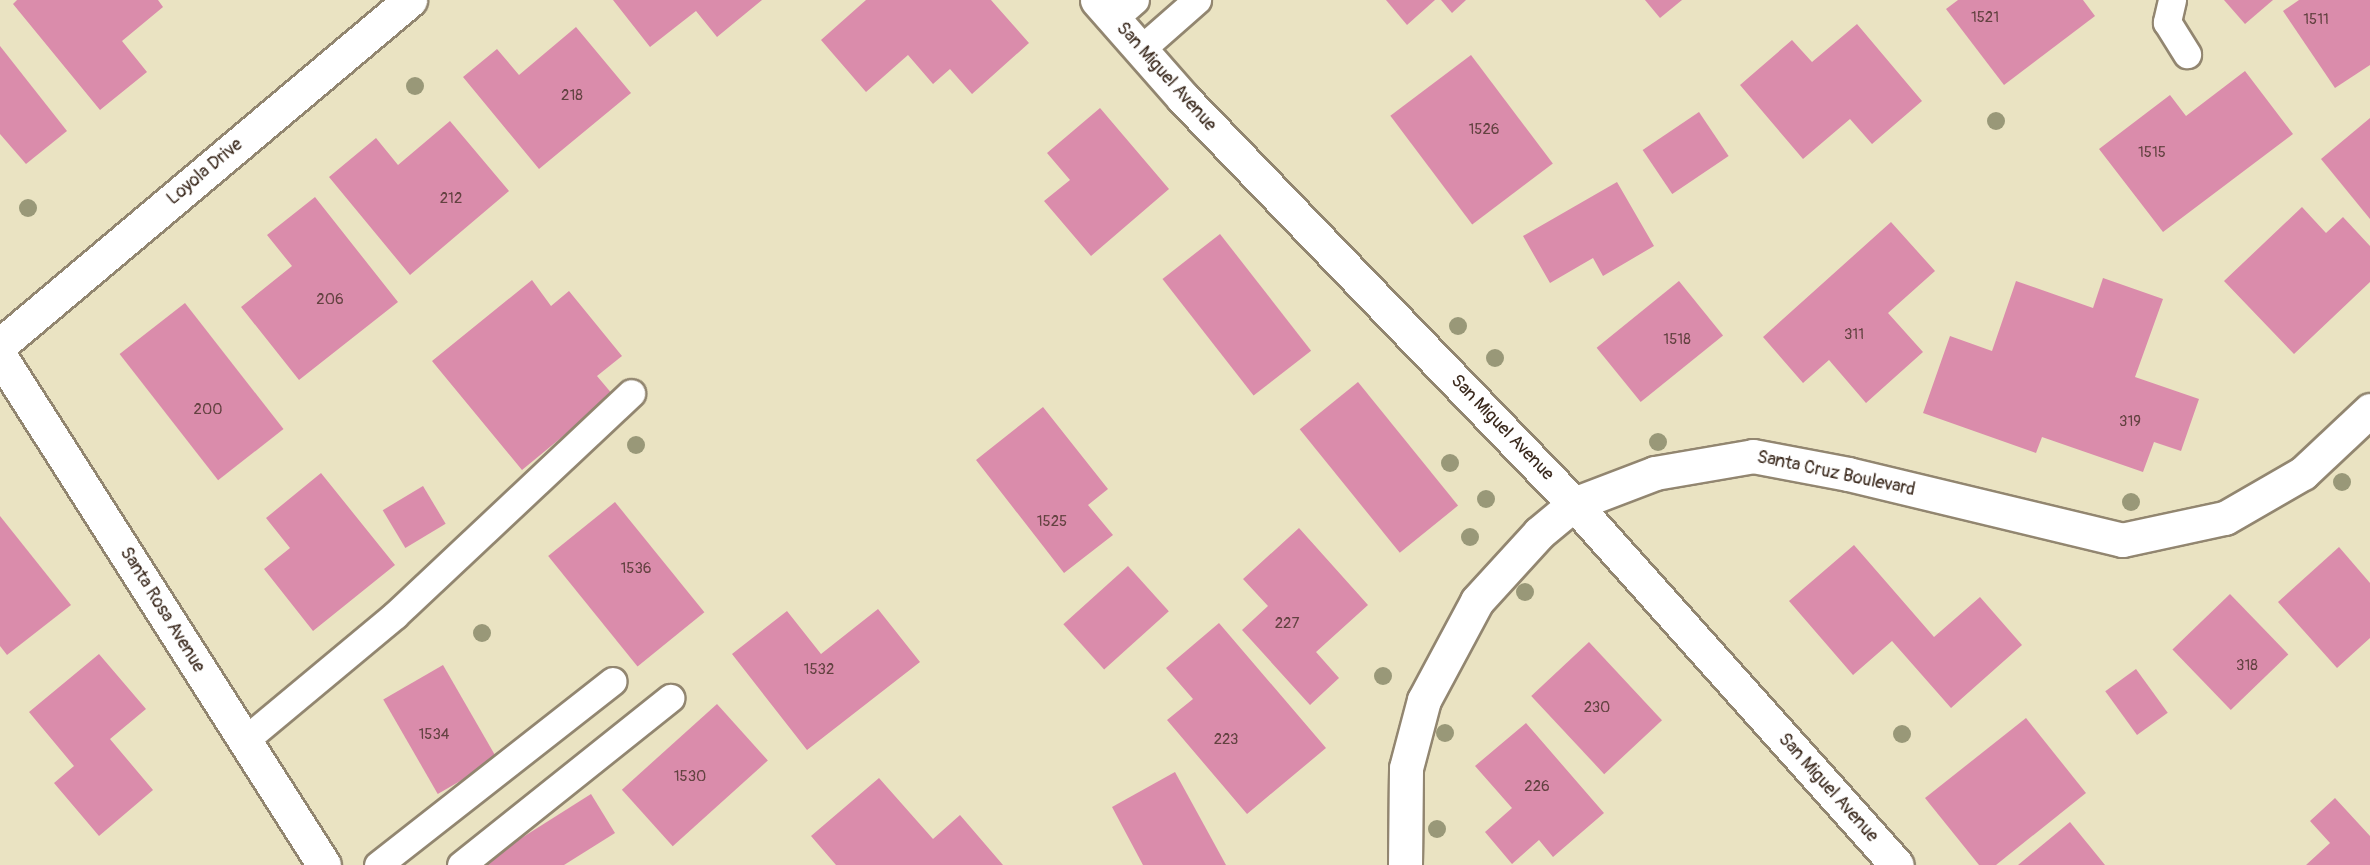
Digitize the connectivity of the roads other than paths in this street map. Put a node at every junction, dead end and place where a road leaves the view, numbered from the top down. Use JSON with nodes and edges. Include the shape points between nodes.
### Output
{"nodes":[{"id":1,"x":410,"y":0,"type":"edge"},
{"id":2,"x":1197,"y":0,"type":"edge"},
{"id":3,"x":2172,"y":0,"type":"edge"},
{"id":4,"x":1115,"y":6,"type":"edge"},
{"id":5,"x":1140,"y":50,"type":"junction"},
{"id":6,"x":2187,"y":54,"type":"dead end"},
{"id":7,"x":0,"y":345,"type":"edge"},
{"id":8,"x":0,"y":356,"type":"edge"},
{"id":9,"x":631,"y":393,"type":"dead end"},
{"id":10,"x":2370,"y":411,"type":"edge"},
{"id":11,"x":1574,"y":504,"type":"junction"},
{"id":12,"x":613,"y":681,"type":"dead end"},
{"id":13,"x":670,"y":698,"type":"dead end"},
{"id":14,"x":245,"y":741,"type":"junction"},
{"id":15,"x":324,"y":865,"type":"edge"},
{"id":16,"x":378,"y":865,"type":"edge"},
{"id":17,"x":461,"y":865,"type":"edge"},
{"id":18,"x":1405,"y":865,"type":"edge"},
{"id":19,"x":1897,"y":865,"type":"edge"}],
"edges":[{"from":1,"to":7,"type":"street","name":"Loyola Drive"},
{"from":2,"to":5,"type":"lane"},
{"from":3,"to":6,"type":"lane","via":[[2167,22]]},
{"from":4,"to":5,"type":"street","name":"San Miguel Avenue"},
{"from":5,"to":11,"type":"street","name":"San Miguel Avenue"},
{"from":8,"to":14,"type":"street","name":"Santa Rosa Avenue"},
{"from":9,"to":14,"type":"lane","via":[[395,615]]},
{"from":10,"to":11,"type":"street","name":"Santa Cruz Boulevard","via":[[2303,473],[2225,518],[2122,540],[1848,474],[1753,456],[1655,473]]},
{"from":11,"to":18,"type":"street","name":"Santa Cruz Boulevard","via":[[1539,533],[1478,601],[1424,700],[1406,768]]},
{"from":11,"to":19,"type":"street","name":"San Miguel Avenue"},
{"from":12,"to":16,"type":"lane"},
{"from":13,"to":17,"type":"lane"},
{"from":14,"to":15,"type":"street","name":"Santa Rosa Avenue"}]}
